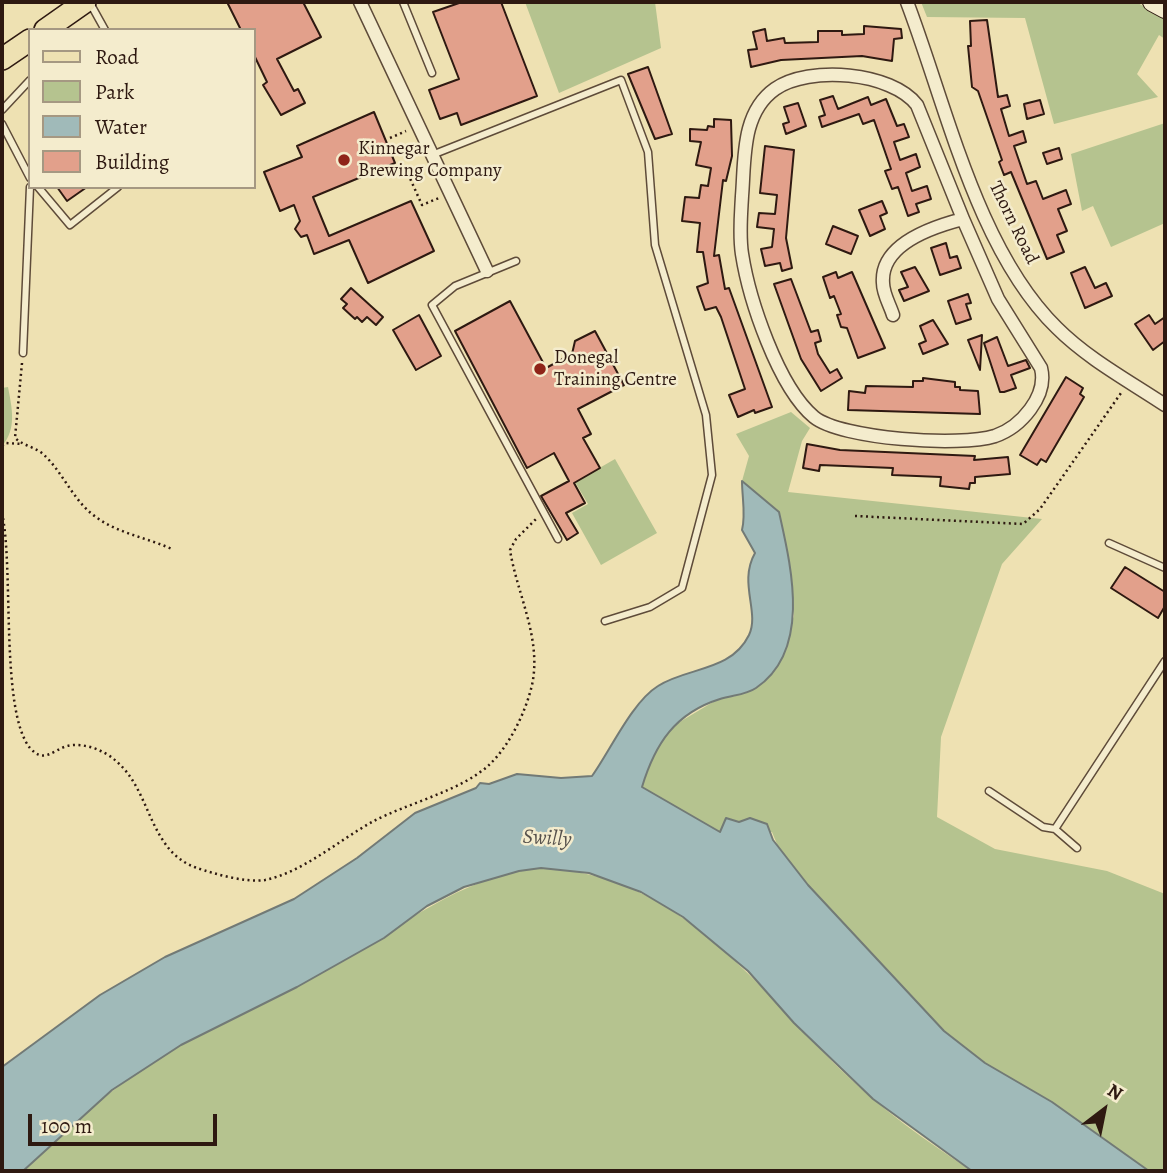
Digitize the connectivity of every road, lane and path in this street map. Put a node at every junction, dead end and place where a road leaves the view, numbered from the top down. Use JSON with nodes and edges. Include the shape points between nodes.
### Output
{"nodes":[{"id":1,"x":87,"y":2,"type":"edge"},
{"id":2,"x":403,"y":2,"type":"edge"},
{"id":3,"x":907,"y":2,"type":"edge"},
{"id":4,"x":1153,"y":2,"type":"edge"},
{"id":5,"x":364,"y":3,"type":"edge"},
{"id":6,"x":1165,"y":9,"type":"edge"},
{"id":7,"x":47,"y":28,"type":"edge"},
{"id":8,"x":104,"y":28,"type":"edge"},
{"id":9,"x":28,"y":41,"type":"edge"},
{"id":10,"x":4,"y":54,"type":"edge"},
{"id":11,"x":432,"y":73,"type":"dead end"},
{"id":12,"x":28,"y":82,"type":"edge"},
{"id":13,"x":2,"y":110,"type":"edge"},
{"id":14,"x":2,"y":124,"type":"edge"},
{"id":15,"x":411,"y":129,"type":"dead end"},
{"id":16,"x":390,"y":138,"type":"dead end"},
{"id":17,"x":432,"y":155,"type":"junction"},
{"id":18,"x":28,"y":174,"type":"edge"},
{"id":19,"x":408,"y":174,"type":"dead end"},
{"id":20,"x":30,"y":189,"type":"edge"},
{"id":21,"x":40,"y":189,"type":"edge"},
{"id":22,"x":115,"y":189,"type":"edge"},
{"id":23,"x":443,"y":196,"type":"dead end"},
{"id":24,"x":962,"y":219,"type":"junction"},
{"id":25,"x":1004,"y":257,"type":"junction"},
{"id":26,"x":516,"y":261,"type":"dead end"},
{"id":27,"x":984,"y":266,"type":"junction"},
{"id":28,"x":487,"y":271,"type":"junction"},
{"id":29,"x":893,"y":315,"type":"dead end"},
{"id":30,"x":23,"y":353,"type":"joint"},
{"id":31,"x":1129,"y":381,"type":"junction"},
{"id":32,"x":1165,"y":405,"type":"edge"},
{"id":33,"x":22,"y":444,"type":"junction"},
{"id":34,"x":2,"y":446,"type":"edge"},
{"id":35,"x":543,"y":512,"type":"junction"},
{"id":36,"x":2,"y":513,"type":"edge"},
{"id":37,"x":855,"y":516,"type":"dead end"},
{"id":38,"x":558,"y":539,"type":"dead end"},
{"id":39,"x":1109,"y":543,"type":"dead end"},
{"id":40,"x":172,"y":548,"type":"dead end"},
{"id":41,"x":1165,"y":568,"type":"edge"},
{"id":42,"x":605,"y":621,"type":"dead end"},
{"id":43,"x":1165,"y":661,"type":"edge"},
{"id":44,"x":989,"y":791,"type":"dead end"},
{"id":45,"x":1055,"y":829,"type":"junction"},
{"id":46,"x":1077,"y":848,"type":"dead end"}],
"edges":[{"from":1,"to":7,"type":"main road"},
{"from":1,"to":8,"type":"lane"},
{"from":2,"to":11,"type":"lane"},
{"from":3,"to":25,"type":"street","name":"Thorn Road","via":[[976,196]]},
{"from":4,"to":6,"type":"main road"},
{"from":5,"to":17,"type":"street"},
{"from":9,"to":10,"type":"main road"},
{"from":12,"to":13,"type":"lane"},
{"from":14,"to":18,"type":"lane"},
{"from":15,"to":16,"type":"path"},
{"from":17,"to":28,"type":"street"},
{"from":17,"to":42,"type":"lane","via":[[621,80],[637,118],[648,152],[655,245],[706,415],[712,475],[682,588],[650,607]]},
{"from":19,"to":23,"type":"path","via":[[422,205]]},
{"from":20,"to":30,"type":"lane"},
{"from":21,"to":22,"type":"lane","via":[[70,225]]},
{"from":24,"to":27,"type":"street"},
{"from":24,"to":27,"type":"street","via":[[917,105],[898,88],[882,80],[800,79],[775,89],[755,112],[747,132],[740,229],[745,271],[781,370],[814,417],[846,432],[960,440],[995,436],[1019,421],[1044,380]]},
{"from":24,"to":29,"type":"street","via":[[915,237],[883,267],[882,285]]},
{"from":25,"to":27,"type":"street"},
{"from":25,"to":31,"type":"street","name":"Thorn Road","via":[[1055,326]]},
{"from":26,"to":28,"type":"lane"},
{"from":28,"to":35,"type":"lane","via":[[455,286],[432,305]]},
{"from":30,"to":33,"type":"path","via":[[15,438]]},
{"from":31,"to":32,"type":"street","name":"Thorn Road"},
{"from":31,"to":37,"type":"path","via":[[1040,509],[1023,524]]},
{"from":33,"to":34,"type":"path"},
{"from":33,"to":40,"type":"path","via":[[42,453],[90,512],[123,532]]},
{"from":35,"to":36,"type":"path","via":[[524,528],[510,550],[528,619],[534,669],[506,744],[491,764],[264,880],[197,868],[176,857],[162,841],[130,777],[103,753],[77,745],[52,756],[39,755],[29,747],[11,684]]},
{"from":35,"to":38,"type":"lane"},
{"from":39,"to":41,"type":"lane"},
{"from":43,"to":45,"type":"lane"},
{"from":44,"to":45,"type":"lane","via":[[1043,827]]},
{"from":45,"to":46,"type":"lane"}]}
